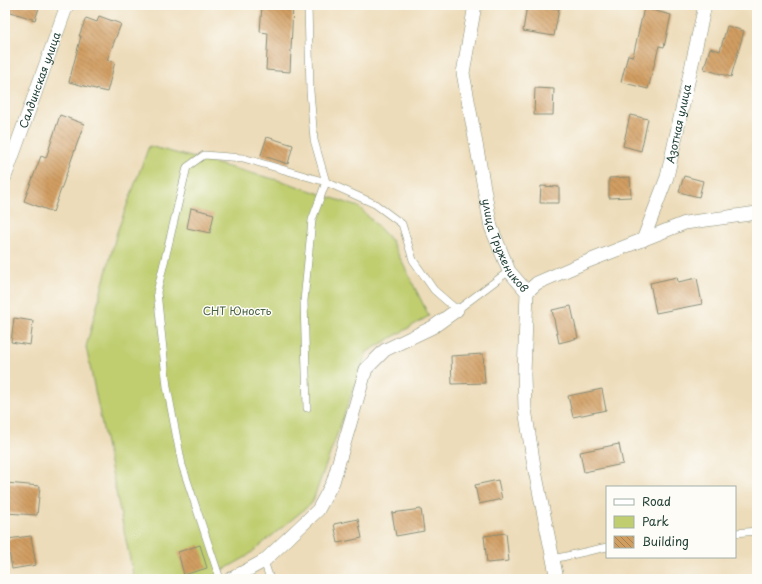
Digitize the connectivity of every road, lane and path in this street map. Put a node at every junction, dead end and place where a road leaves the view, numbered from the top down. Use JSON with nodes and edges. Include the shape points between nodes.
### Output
{"nodes":[{"id":1,"x":67,"y":5,"type":"edge"},
{"id":2,"x":308,"y":5,"type":"edge"},
{"id":3,"x":475,"y":5,"type":"edge"},
{"id":4,"x":705,"y":5,"type":"edge"},
{"id":5,"x":5,"y":177,"type":"edge"},
{"id":6,"x":326,"y":182,"type":"junction"},
{"id":7,"x":757,"y":213,"type":"edge"},
{"id":8,"x":644,"y":240,"type":"junction"},
{"id":9,"x":509,"y":271,"type":"junction"},
{"id":10,"x":528,"y":292,"type":"junction"},
{"id":11,"x":457,"y":310,"type":"junction"},
{"id":12,"x":307,"y":408,"type":"dead end"},
{"id":13,"x":757,"y":531,"type":"edge"},
{"id":14,"x":736,"y":533,"type":"edge"},
{"id":15,"x":606,"y":547,"type":"edge"},
{"id":16,"x":553,"y":559,"type":"junction"},
{"id":17,"x":264,"y":561,"type":"junction"},
{"id":18,"x":220,"y":579,"type":"edge"},
{"id":19,"x":231,"y":579,"type":"edge"},
{"id":20,"x":270,"y":579,"type":"edge"},
{"id":21,"x":558,"y":579,"type":"edge"}],
"edges":[{"from":1,"to":5,"type":"street","name":"Салдинская улица"},
{"from":2,"to":6,"type":"lane","via":[[314,140]]},
{"from":3,"to":9,"type":"street","name":"улица Тружеников","via":[[463,73],[491,227]]},
{"from":4,"to":8,"type":"street","name":"Азотная улица","via":[[667,178]]},
{"from":6,"to":11,"type":"lane","via":[[375,204],[402,224],[413,260],[434,290]]},
{"from":6,"to":12,"type":"lane","via":[[312,220],[304,301]]},
{"from":6,"to":18,"type":"lane","via":[[244,158],[204,155],[187,167],[157,292],[167,387],[182,465]]},
{"from":7,"to":8,"type":"street","via":[[686,223]]},
{"from":8,"to":10,"type":"street","via":[[537,283]]},
{"from":9,"to":10,"type":"street","name":"улица Тружеников"},
{"from":9,"to":11,"type":"lane"},
{"from":10,"to":16,"type":"street","name":"улица Тружеников","via":[[525,409]]},
{"from":11,"to":17,"type":"street","via":[[432,327],[385,350],[366,369],[333,482],[318,510]]},
{"from":13,"to":14,"type":"lane"},
{"from":15,"to":16,"type":"lane"},
{"from":16,"to":21,"type":"street","name":"улица Тружеников"},
{"from":17,"to":19,"type":"street"},
{"from":17,"to":20,"type":"lane"}]}
